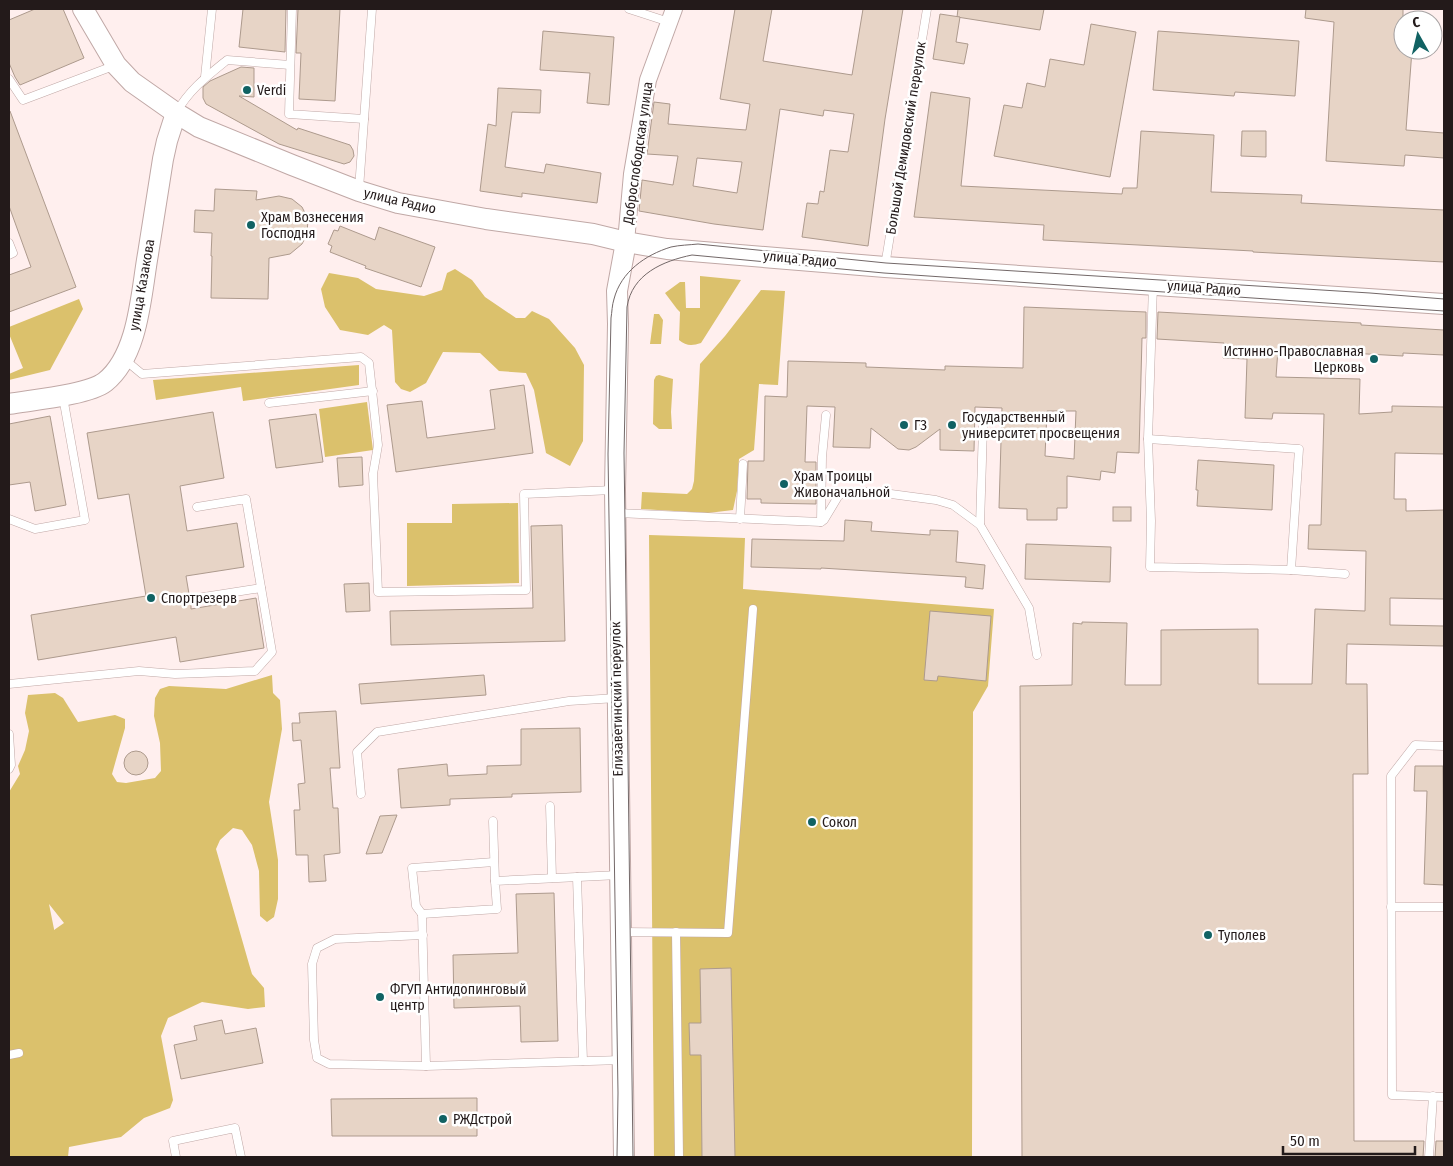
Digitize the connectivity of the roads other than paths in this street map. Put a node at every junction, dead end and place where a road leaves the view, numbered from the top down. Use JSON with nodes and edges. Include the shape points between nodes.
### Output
{"nodes":[{"id":1,"x":83,"y":9,"type":"edge"},
{"id":2,"x":212,"y":9,"type":"edge"},
{"id":3,"x":292,"y":9,"type":"edge"},
{"id":4,"x":372,"y":9,"type":"edge"},
{"id":5,"x":629,"y":9,"type":"edge"},
{"id":6,"x":927,"y":9,"type":"edge"},
{"id":7,"x":671,"y":15,"type":"edge"},
{"id":8,"x":116,"y":65,"type":"junction"},
{"id":9,"x":290,"y":65,"type":"junction"},
{"id":10,"x":205,"y":77,"type":"junction"},
{"id":11,"x":9,"y":79,"type":"edge"},
{"id":12,"x":176,"y":113,"type":"junction"},
{"id":13,"x":364,"y":119,"type":"junction"},
{"id":14,"x":359,"y":191,"type":"junction"},
{"id":15,"x":626,"y":242,"type":"junction"},
{"id":16,"x":9,"y":243,"type":"edge"},
{"id":17,"x":9,"y":254,"type":"edge"},
{"id":18,"x":885,"y":267,"type":"junction"},
{"id":19,"x":1153,"y":285,"type":"junction"},
{"id":20,"x":1444,"y":304,"type":"edge"},
{"id":21,"x":123,"y":359,"type":"junction"},
{"id":22,"x":373,"y":390,"type":"junction"},
{"id":23,"x":63,"y":395,"type":"junction"},
{"id":24,"x":269,"y":403,"type":"dead end"},
{"id":25,"x":9,"y":404,"type":"edge"},
{"id":26,"x":826,"y":415,"type":"dead end"},
{"id":27,"x":983,"y":427,"type":"dead end"},
{"id":28,"x":1148,"y":439,"type":"junction"},
{"id":29,"x":743,"y":464,"type":"dead end"},
{"id":30,"x":615,"y":490,"type":"junction"},
{"id":31,"x":197,"y":507,"type":"dead end"},
{"id":32,"x":615,"y":512,"type":"junction"},
{"id":33,"x":740,"y":519,"type":"junction"},
{"id":34,"x":9,"y":520,"type":"edge"},
{"id":35,"x":821,"y":522,"type":"junction"},
{"id":36,"x":980,"y":525,"type":"junction"},
{"id":37,"x":1290,"y":570,"type":"junction"},
{"id":38,"x":1345,"y":574,"type":"dead end"},
{"id":39,"x":261,"y":588,"type":"junction"},
{"id":40,"x":191,"y":599,"type":"dead end"},
{"id":41,"x":753,"y":609,"type":"dead end"},
{"id":42,"x":1037,"y":655,"type":"dead end"},
{"id":43,"x":9,"y":684,"type":"edge"},
{"id":44,"x":617,"y":698,"type":"junction"},
{"id":45,"x":9,"y":734,"type":"edge"},
{"id":46,"x":1444,"y":746,"type":"edge"},
{"id":47,"x":9,"y":769,"type":"edge"},
{"id":48,"x":361,"y":794,"type":"dead end"},
{"id":49,"x":550,"y":806,"type":"dead end"},
{"id":50,"x":493,"y":821,"type":"dead end"},
{"id":51,"x":494,"y":862,"type":"junction"},
{"id":52,"x":621,"y":874,"type":"junction"},
{"id":53,"x":577,"y":877,"type":"junction"},
{"id":54,"x":552,"y":878,"type":"junction"},
{"id":55,"x":495,"y":881,"type":"junction"},
{"id":56,"x":1391,"y":907,"type":"junction"},
{"id":57,"x":1444,"y":907,"type":"edge"},
{"id":58,"x":422,"y":914,"type":"junction"},
{"id":59,"x":622,"y":932,"type":"junction"},
{"id":60,"x":676,"y":932,"type":"junction"},
{"id":61,"x":423,"y":935,"type":"junction"},
{"id":62,"x":19,"y":1053,"type":"dead end"},
{"id":63,"x":9,"y":1055,"type":"edge"},
{"id":64,"x":624,"y":1060,"type":"junction"},
{"id":65,"x":583,"y":1061,"type":"junction"},
{"id":66,"x":426,"y":1066,"type":"junction"},
{"id":67,"x":1433,"y":1096,"type":"junction"},
{"id":68,"x":1444,"y":1097,"type":"edge"},
{"id":69,"x":176,"y":1157,"type":"edge"},
{"id":70,"x":241,"y":1157,"type":"edge"},
{"id":71,"x":624,"y":1157,"type":"edge"},
{"id":72,"x":679,"y":1157,"type":"edge"},
{"id":73,"x":1429,"y":1157,"type":"edge"}],
"edges":[{"from":1,"to":8,"type":"street","name":"улица Радио"},
{"from":2,"to":10,"type":"lane"},
{"from":3,"to":9,"type":"lane"},
{"from":4,"to":13,"type":"lane"},
{"from":5,"to":7,"type":"lane"},
{"from":6,"to":18,"type":"lane","name":"Большой Демидовский переулок"},
{"from":7,"to":15,"type":"street","name":"Доброслободская улица","via":[[648,80],[632,174]]},
{"from":8,"to":11,"type":"lane","via":[[23,100]]},
{"from":8,"to":12,"type":"street","name":"улица Радио","via":[[132,82]]},
{"from":9,"to":10,"type":"lane","via":[[226,60]]},
{"from":9,"to":13,"type":"lane","via":[[289,114]]},
{"from":10,"to":12,"type":"lane"},
{"from":12,"to":14,"type":"street","name":"улица Радио","via":[[216,134]]},
{"from":12,"to":21,"type":"street","name":"улица Казакова","via":[[163,159],[135,328]]},
{"from":13,"to":14,"type":"lane"},
{"from":14,"to":15,"type":"street","name":"улица Радио","via":[[398,203]]},
{"from":15,"to":18,"type":"street","name":"улица Радио","via":[[667,249]]},
{"from":15,"to":30,"type":"street","name":"Елизаветинский переулок","via":[[617,291]]},
{"from":16,"to":17,"type":"lane","via":[[13,253]]},
{"from":18,"to":19,"type":"street","name":"улица Радио"},
{"from":19,"to":20,"type":"street","name":"улица Радио"},
{"from":19,"to":28,"type":"lane"},
{"from":21,"to":22,"type":"lane","via":[[142,374],[361,357],[368,363]]},
{"from":21,"to":23,"type":"street","name":"улица Казакова","via":[[105,382],[90,390]]},
{"from":22,"to":24,"type":"lane"},
{"from":22,"to":30,"type":"lane","via":[[378,445],[373,474],[378,592],[526,590],[524,494]]},
{"from":23,"to":25,"type":"street","name":"улица Казакова"},
{"from":23,"to":34,"type":"lane","via":[[85,520],[35,529]]},
{"from":26,"to":35,"type":"lane"},
{"from":27,"to":36,"type":"lane"},
{"from":28,"to":37,"type":"lane","via":[[1150,567]]},
{"from":28,"to":37,"type":"lane","via":[[1299,449]]},
{"from":29,"to":33,"type":"lane"},
{"from":30,"to":32,"type":"street","name":"Елизаветинский переулок"},
{"from":31,"to":39,"type":"lane","via":[[246,499]]},
{"from":32,"to":33,"type":"lane"},
{"from":32,"to":44,"type":"street","name":"Елизаветинский переулок"},
{"from":33,"to":35,"type":"lane"},
{"from":35,"to":36,"type":"lane","via":[[839,495],[876,492],[944,502]]},
{"from":36,"to":42,"type":"lane","via":[[1029,608]]},
{"from":37,"to":38,"type":"lane"},
{"from":39,"to":40,"type":"lane"},
{"from":39,"to":43,"type":"lane","via":[[272,652],[255,671],[175,674],[139,671]]},
{"from":41,"to":60,"type":"lane","via":[[728,933]]},
{"from":44,"to":48,"type":"lane","via":[[569,701],[377,732],[357,752]]},
{"from":44,"to":52,"type":"street","name":"Елизаветинский переулок"},
{"from":45,"to":47,"type":"lane"},
{"from":46,"to":56,"type":"lane","via":[[1415,745],[1391,776]]},
{"from":49,"to":54,"type":"lane"},
{"from":50,"to":51,"type":"lane"},
{"from":51,"to":55,"type":"lane"},
{"from":51,"to":58,"type":"lane","via":[[412,868],[416,906]]},
{"from":52,"to":53,"type":"lane"},
{"from":52,"to":59,"type":"street","name":"Елизаветинский переулок"},
{"from":53,"to":54,"type":"lane"},
{"from":53,"to":65,"type":"lane"},
{"from":54,"to":55,"type":"lane"},
{"from":55,"to":58,"type":"lane","via":[[497,909]]},
{"from":56,"to":57,"type":"lane"},
{"from":56,"to":67,"type":"lane","via":[[1392,1095]]},
{"from":58,"to":61,"type":"lane"},
{"from":59,"to":60,"type":"lane"},
{"from":59,"to":64,"type":"street","name":"Елизаветинский переулок"},
{"from":60,"to":72,"type":"lane"},
{"from":61,"to":66,"type":"lane"},
{"from":61,"to":66,"type":"lane","via":[[335,939],[317,948],[312,964],[317,1058],[329,1064]]},
{"from":62,"to":63,"type":"lane"},
{"from":64,"to":65,"type":"lane"},
{"from":64,"to":71,"type":"street","name":"Елизаветинский переулок"},
{"from":65,"to":66,"type":"lane"},
{"from":67,"to":68,"type":"lane"},
{"from":67,"to":73,"type":"lane"},
{"from":69,"to":70,"type":"lane","via":[[172,1141],[235,1128]]}]}
